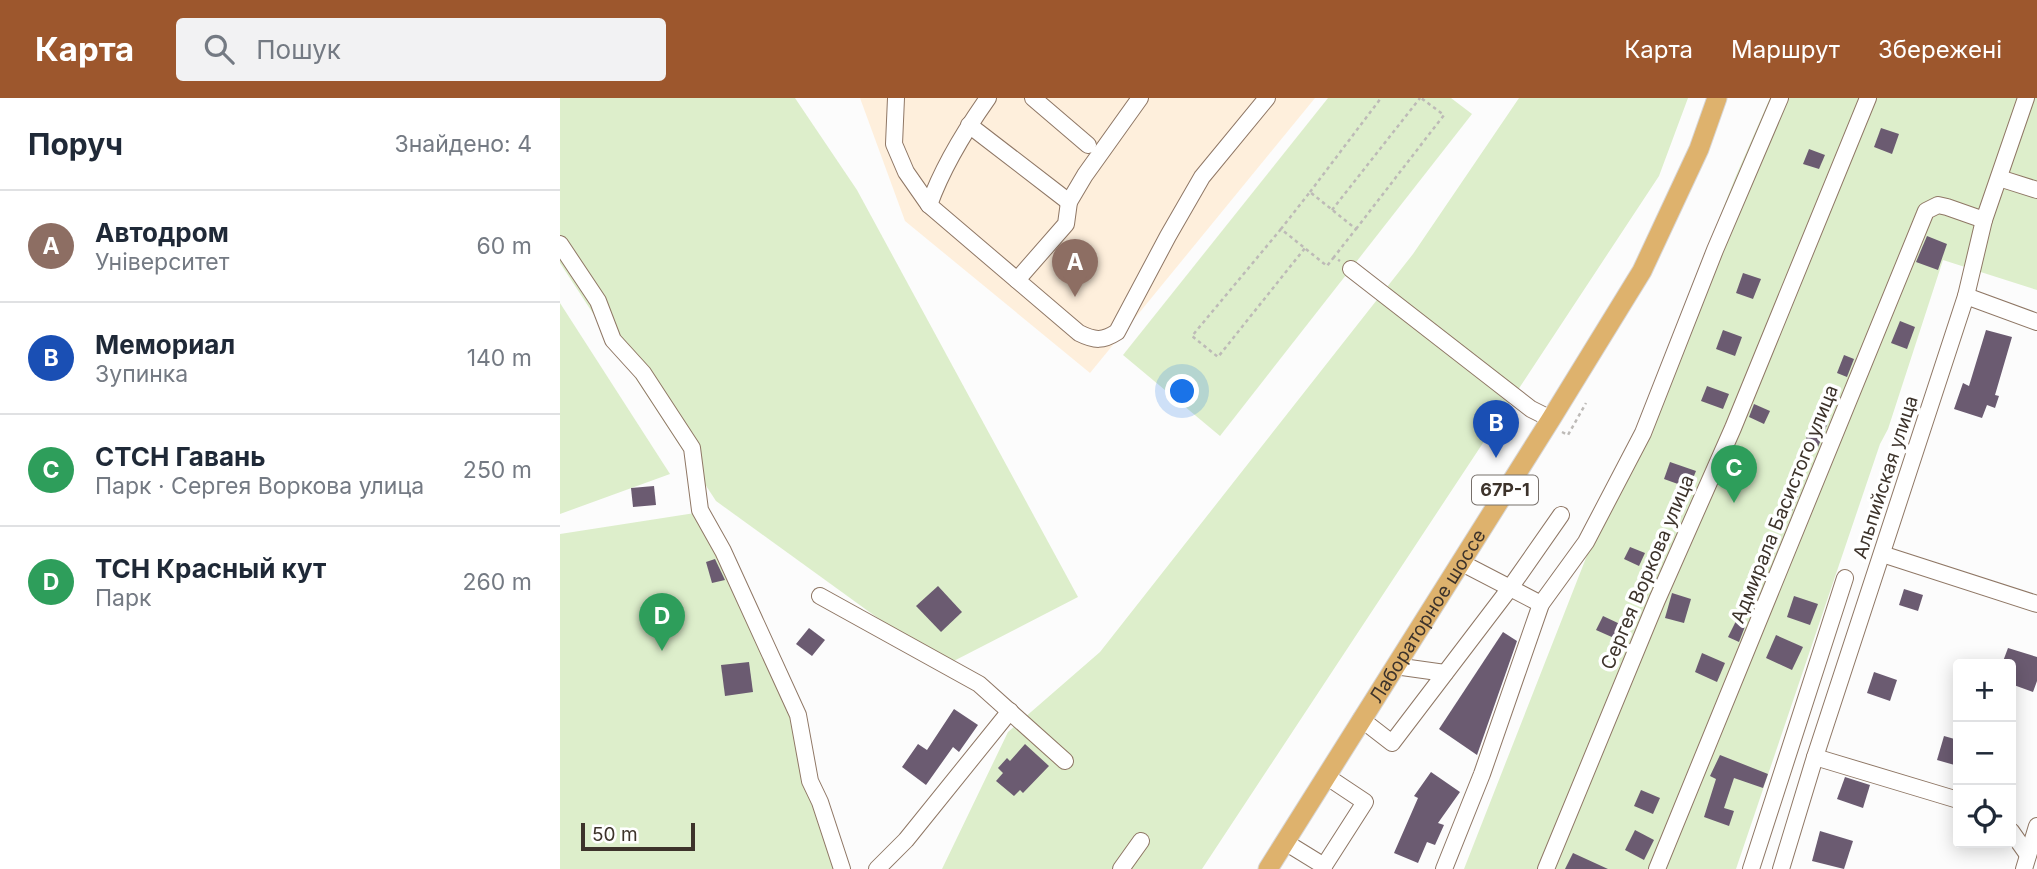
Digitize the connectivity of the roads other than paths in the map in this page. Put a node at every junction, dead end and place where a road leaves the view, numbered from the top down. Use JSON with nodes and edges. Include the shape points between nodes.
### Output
{"nodes":[{"id":1,"x":896,"y":98,"type":"edge"},
{"id":2,"x":988,"y":98,"type":"edge"},
{"id":3,"x":1033,"y":98,"type":"edge"},
{"id":4,"x":1140,"y":98,"type":"edge"},
{"id":5,"x":1267,"y":98,"type":"edge"},
{"id":6,"x":1717,"y":98,"type":"edge"},
{"id":7,"x":1780,"y":98,"type":"edge"},
{"id":8,"x":1868,"y":98,"type":"edge"},
{"id":9,"x":2026,"y":98,"type":"edge"},
{"id":10,"x":969,"y":125,"type":"junction"},
{"id":11,"x":1088,"y":145,"type":"dead end"},
{"id":12,"x":1999,"y":178,"type":"junction"},
{"id":13,"x":2037,"y":190,"type":"edge"},
{"id":14,"x":1069,"y":202,"type":"junction"},
{"id":15,"x":929,"y":205,"type":"junction"},
{"id":16,"x":1984,"y":220,"type":"junction"},
{"id":17,"x":560,"y":244,"type":"edge"},
{"id":18,"x":1351,"y":269,"type":"road end"},
{"id":19,"x":1017,"y":280,"type":"junction"},
{"id":20,"x":1966,"y":296,"type":"junction"},
{"id":21,"x":2037,"y":322,"type":"edge"},
{"id":22,"x":1551,"y":419,"type":"junction"},
{"id":23,"x":1561,"y":514,"type":"dead end"},
{"id":24,"x":1882,"y":554,"type":"junction"},
{"id":25,"x":1460,"y":562,"type":"junction"},
{"id":26,"x":1845,"y":578,"type":"dead end"},
{"id":27,"x":1510,"y":588,"type":"junction"},
{"id":28,"x":820,"y":596,"type":"dead end"},
{"id":29,"x":1541,"y":604,"type":"junction"},
{"id":30,"x":2037,"y":604,"type":"edge"},
{"id":31,"x":1395,"y":666,"type":"junction"},
{"id":32,"x":1445,"y":673,"type":"junction"},
{"id":33,"x":1010,"y":711,"type":"junction"},
{"id":34,"x":1362,"y":719,"type":"junction"},
{"id":35,"x":1815,"y":757,"type":"junction"},
{"id":36,"x":1065,"y":761,"type":"dead end"},
{"id":37,"x":1326,"y":776,"type":"junction"},
{"id":38,"x":1953,"y":798,"type":"edge"},
{"id":39,"x":2036,"y":832,"type":"edge"},
{"id":40,"x":1141,"y":841,"type":"dead end"},
{"id":41,"x":2016,"y":841,"type":"edge"},
{"id":42,"x":1285,"y":842,"type":"junction"},
{"id":43,"x":2026,"y":862,"type":"edge"},
{"id":44,"x":1323,"y":868,"type":"edge"},
{"id":45,"x":842,"y":869,"type":"edge"},
{"id":46,"x":877,"y":869,"type":"edge"},
{"id":47,"x":1121,"y":869,"type":"edge"},
{"id":48,"x":1268,"y":869,"type":"edge"},
{"id":49,"x":1444,"y":869,"type":"edge"},
{"id":50,"x":1546,"y":869,"type":"edge"},
{"id":51,"x":1657,"y":869,"type":"edge"},
{"id":52,"x":1751,"y":869,"type":"edge"},
{"id":53,"x":1781,"y":869,"type":"edge"}],
"edges":[{"from":1,"to":15,"type":"street","via":[[894,144],[906,172]]},
{"from":2,"to":10,"type":"street"},
{"from":3,"to":11,"type":"street"},
{"from":4,"to":14,"type":"street"},
{"from":5,"to":19,"type":"street","via":[[1202,177],[1117,332],[1104,341],[1091,340]]},
{"from":6,"to":22,"type":"main road","name":"Лабораторное шоссе","number":"67Р-1","via":[[1699,149],[1642,271]]},
{"from":7,"to":29,"type":"street","via":[[1714,250],[1643,433],[1586,542]]},
{"from":8,"to":50,"type":"street","name":"Сергея Воркова улица"},
{"from":9,"to":12,"type":"street","name":"Альпийская улица"},
{"from":10,"to":14,"type":"street"},
{"from":10,"to":15,"type":"street"},
{"from":12,"to":13,"type":"street"},
{"from":12,"to":16,"type":"street","name":"Альпийская улица"},
{"from":14,"to":19,"type":"street","via":[[1066,224]]},
{"from":15,"to":19,"type":"street"},
{"from":16,"to":20,"type":"street","name":"Альпийская улица"},
{"from":16,"to":51,"type":"street","name":"Адмирала Басистого улица","via":[[1947,206],[1926,211]]},
{"from":17,"to":45,"type":"street","via":[[598,301],[613,340],[643,373],[692,448],[700,510],[798,715],[810,781]]},
{"from":18,"to":22,"type":"street","via":[[1531,409]]},
{"from":20,"to":21,"type":"street"},
{"from":20,"to":24,"type":"street","name":"Альпийская улица"},
{"from":22,"to":25,"type":"main road","name":"Лабораторное шоссе","number":"67Р-1"},
{"from":23,"to":27,"type":"street"},
{"from":24,"to":30,"type":"street"},
{"from":24,"to":35,"type":"street","name":"Альпийская улица"},
{"from":25,"to":27,"type":"street"},
{"from":25,"to":31,"type":"main road","name":"Лабораторное шоссе","number":"67Р-1"},
{"from":26,"to":52,"type":"street"},
{"from":27,"to":29,"type":"street"},
{"from":27,"to":32,"type":"street"},
{"from":28,"to":33,"type":"street","via":[[979,684]]},
{"from":29,"to":49,"type":"street"},
{"from":31,"to":32,"type":"street"},
{"from":31,"to":34,"type":"main road","name":"Лабораторное шоссе","number":"67Р-1"},
{"from":32,"to":34,"type":"street","via":[[1392,743]]},
{"from":33,"to":36,"type":"street"},
{"from":33,"to":46,"type":"street","via":[[906,840]]},
{"from":34,"to":37,"type":"main road","name":"Лабораторное шоссе","number":"67Р-1"},
{"from":35,"to":38,"type":"street"},
{"from":35,"to":53,"type":"street","name":"Альпийская улица"},
{"from":37,"to":42,"type":"main road","name":"Лабораторное шоссе","number":"67Р-1"},
{"from":37,"to":44,"type":"street","via":[[1365,803]]},
{"from":39,"to":43,"type":"street"},
{"from":40,"to":47,"type":"street"},
{"from":41,"to":43,"type":"street"},
{"from":42,"to":44,"type":"street"},
{"from":42,"to":48,"type":"main road","name":"Лабораторное шоссе","number":"67Р-1"}]}
